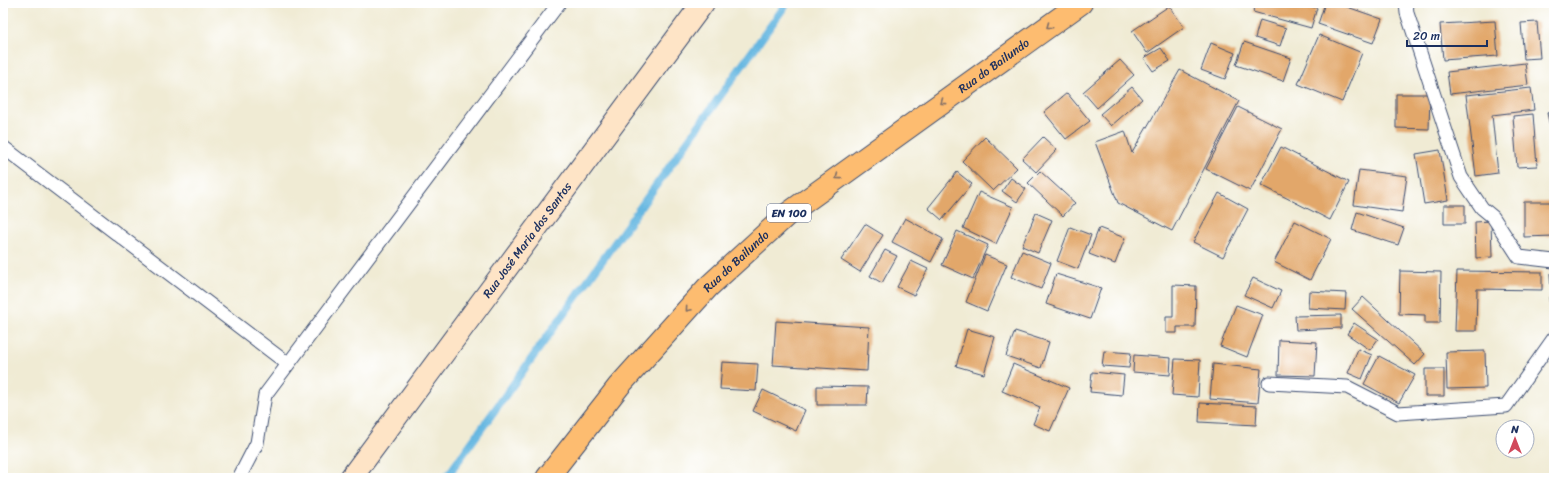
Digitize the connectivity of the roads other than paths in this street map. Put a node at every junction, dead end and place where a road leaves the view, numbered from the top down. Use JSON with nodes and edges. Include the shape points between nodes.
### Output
{"nodes":[{"id":1,"x":559,"y":3,"type":"edge"},
{"id":2,"x":703,"y":3,"type":"edge"},
{"id":3,"x":1081,"y":3,"type":"edge"},
{"id":4,"x":1406,"y":3,"type":"edge"},
{"id":5,"x":3,"y":147,"type":"edge"},
{"id":6,"x":1554,"y":261,"type":"edge"},
{"id":7,"x":1554,"y":338,"type":"edge"},
{"id":8,"x":288,"y":364,"type":"junction"},
{"id":9,"x":1269,"y":383,"type":"dead end"},
{"id":10,"x":239,"y":478,"type":"edge"},
{"id":11,"x":351,"y":478,"type":"edge"},
{"id":12,"x":547,"y":478,"type":"edge"}],
"edges":[{"from":1,"to":8,"type":"lane"},
{"from":2,"to":11,"type":"street","name":"Rua José Maria dos Santos"},
{"from":3,"to":12,"type":"main road","name":"Rua do Bailundo","number":"EN 100","one_way":true,"via":[[789,212],[708,286],[619,386]]},
{"from":4,"to":6,"type":"lane","via":[[1407,13],[1461,177],[1482,208],[1493,217],[1519,257]]},
{"from":5,"to":8,"type":"lane"},
{"from":7,"to":9,"type":"lane","via":[[1506,406],[1398,413],[1347,387]]},
{"from":8,"to":10,"type":"lane","via":[[265,395],[258,443]]}]}
